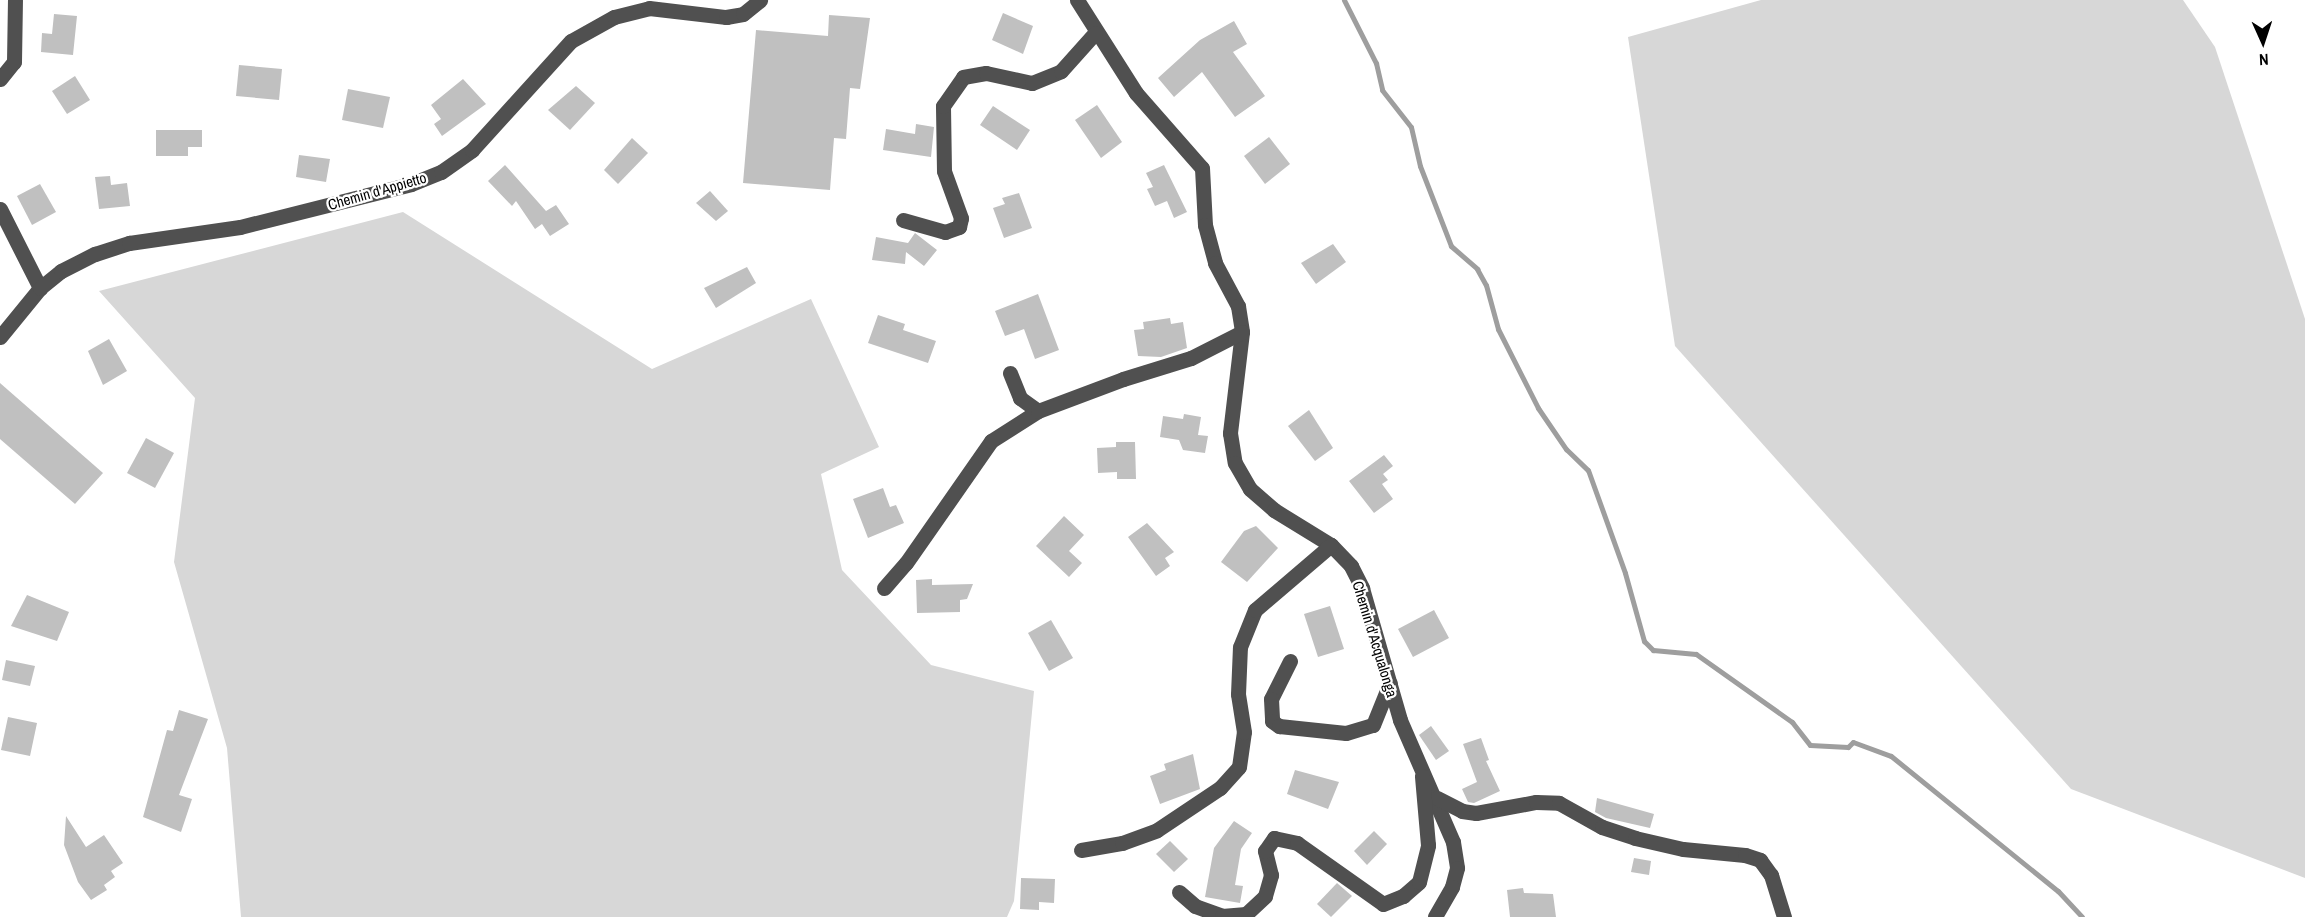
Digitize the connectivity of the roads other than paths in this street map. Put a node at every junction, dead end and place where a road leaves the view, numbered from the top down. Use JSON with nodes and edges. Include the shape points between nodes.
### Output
{"nodes":[{"id":1,"x":15,"y":0,"type":"edge"},
{"id":2,"x":760,"y":0,"type":"edge"},
{"id":3,"x":1077,"y":0,"type":"edge"},
{"id":4,"x":1095,"y":33,"type":"junction"},
{"id":5,"x":0,"y":79,"type":"edge"},
{"id":6,"x":0,"y":209,"type":"edge"},
{"id":7,"x":903,"y":220,"type":"dead end"},
{"id":8,"x":40,"y":288,"type":"junction"},
{"id":9,"x":1242,"y":332,"type":"junction"},
{"id":10,"x":0,"y":338,"type":"edge"},
{"id":11,"x":1010,"y":373,"type":"dead end"},
{"id":12,"x":1038,"y":411,"type":"junction"},
{"id":13,"x":1331,"y":545,"type":"junction"},
{"id":14,"x":884,"y":588,"type":"dead end"},
{"id":15,"x":1290,"y":661,"type":"dead end"},
{"id":16,"x":1390,"y":683,"type":"junction"},
{"id":17,"x":1421,"y":773,"type":"junction"},
{"id":18,"x":1437,"y":798,"type":"junction"},
{"id":19,"x":1082,"y":850,"type":"dead end"},
{"id":20,"x":1179,"y":892,"type":"dead end"},
{"id":21,"x":1435,"y":917,"type":"edge"},
{"id":22,"x":1784,"y":917,"type":"edge"}],
"edges":[{"from":1,"to":5,"type":"street","via":[[14,62]]},
{"from":2,"to":8,"type":"street","name":"Chemin d'Appietto","via":[[743,14],[726,17],[649,8],[614,17],[583,33],[472,150],[441,172],[411,184],[240,227],[129,243],[61,271]]},
{"from":3,"to":4,"type":"street","name":"Chemin d'Acqualonga"},
{"from":4,"to":7,"type":"street","via":[[1061,71],[1032,83],[986,73],[963,77],[943,106],[944,171],[961,218],[959,227],[945,232]]},
{"from":4,"to":9,"type":"street","name":"Chemin d'Acqualonga","via":[[1136,93],[1202,168],[1205,225],[1215,263],[1238,306]]},
{"from":6,"to":8,"type":"street"},
{"from":8,"to":10,"type":"street","name":"Chemin d'Appietto"},
{"from":9,"to":12,"type":"street","via":[[1191,358]]},
{"from":9,"to":13,"type":"street","name":"Chemin d'Acqualonga","via":[[1230,433],[1235,463],[1250,489],[1274,510]]},
{"from":11,"to":12,"type":"street","via":[[1020,398]]},
{"from":12,"to":14,"type":"street","via":[[991,441]]},
{"from":13,"to":16,"type":"street","name":"Chemin d'Acqualonga","via":[[1351,566],[1362,588]]},
{"from":13,"to":19,"type":"street","via":[[1255,610],[1240,647],[1238,694],[1244,732],[1239,767],[1220,788],[1157,830],[1122,843]]},
{"from":15,"to":16,"type":"street","via":[[1271,699],[1272,721],[1279,726],[1346,733],[1373,725]]},
{"from":16,"to":17,"type":"street","name":"Chemin d'Acqualonga"},
{"from":17,"to":18,"type":"street","name":"Chemin d'Acqualonga"},
{"from":17,"to":20,"type":"street","via":[[1428,845],[1419,882],[1403,896],[1383,904],[1297,843],[1274,838],[1265,851],[1270,875],[1265,896],[1246,914],[1222,916],[1195,906]]},
{"from":18,"to":21,"type":"street","name":"Chemin d'Acqualonga","via":[[1453,842],[1457,868],[1452,887]]},
{"from":18,"to":22,"type":"street","via":[[1462,811],[1476,813],[1536,802],[1559,804],[1602,827],[1635,838],[1683,849],[1752,857],[1771,875]]}]}
